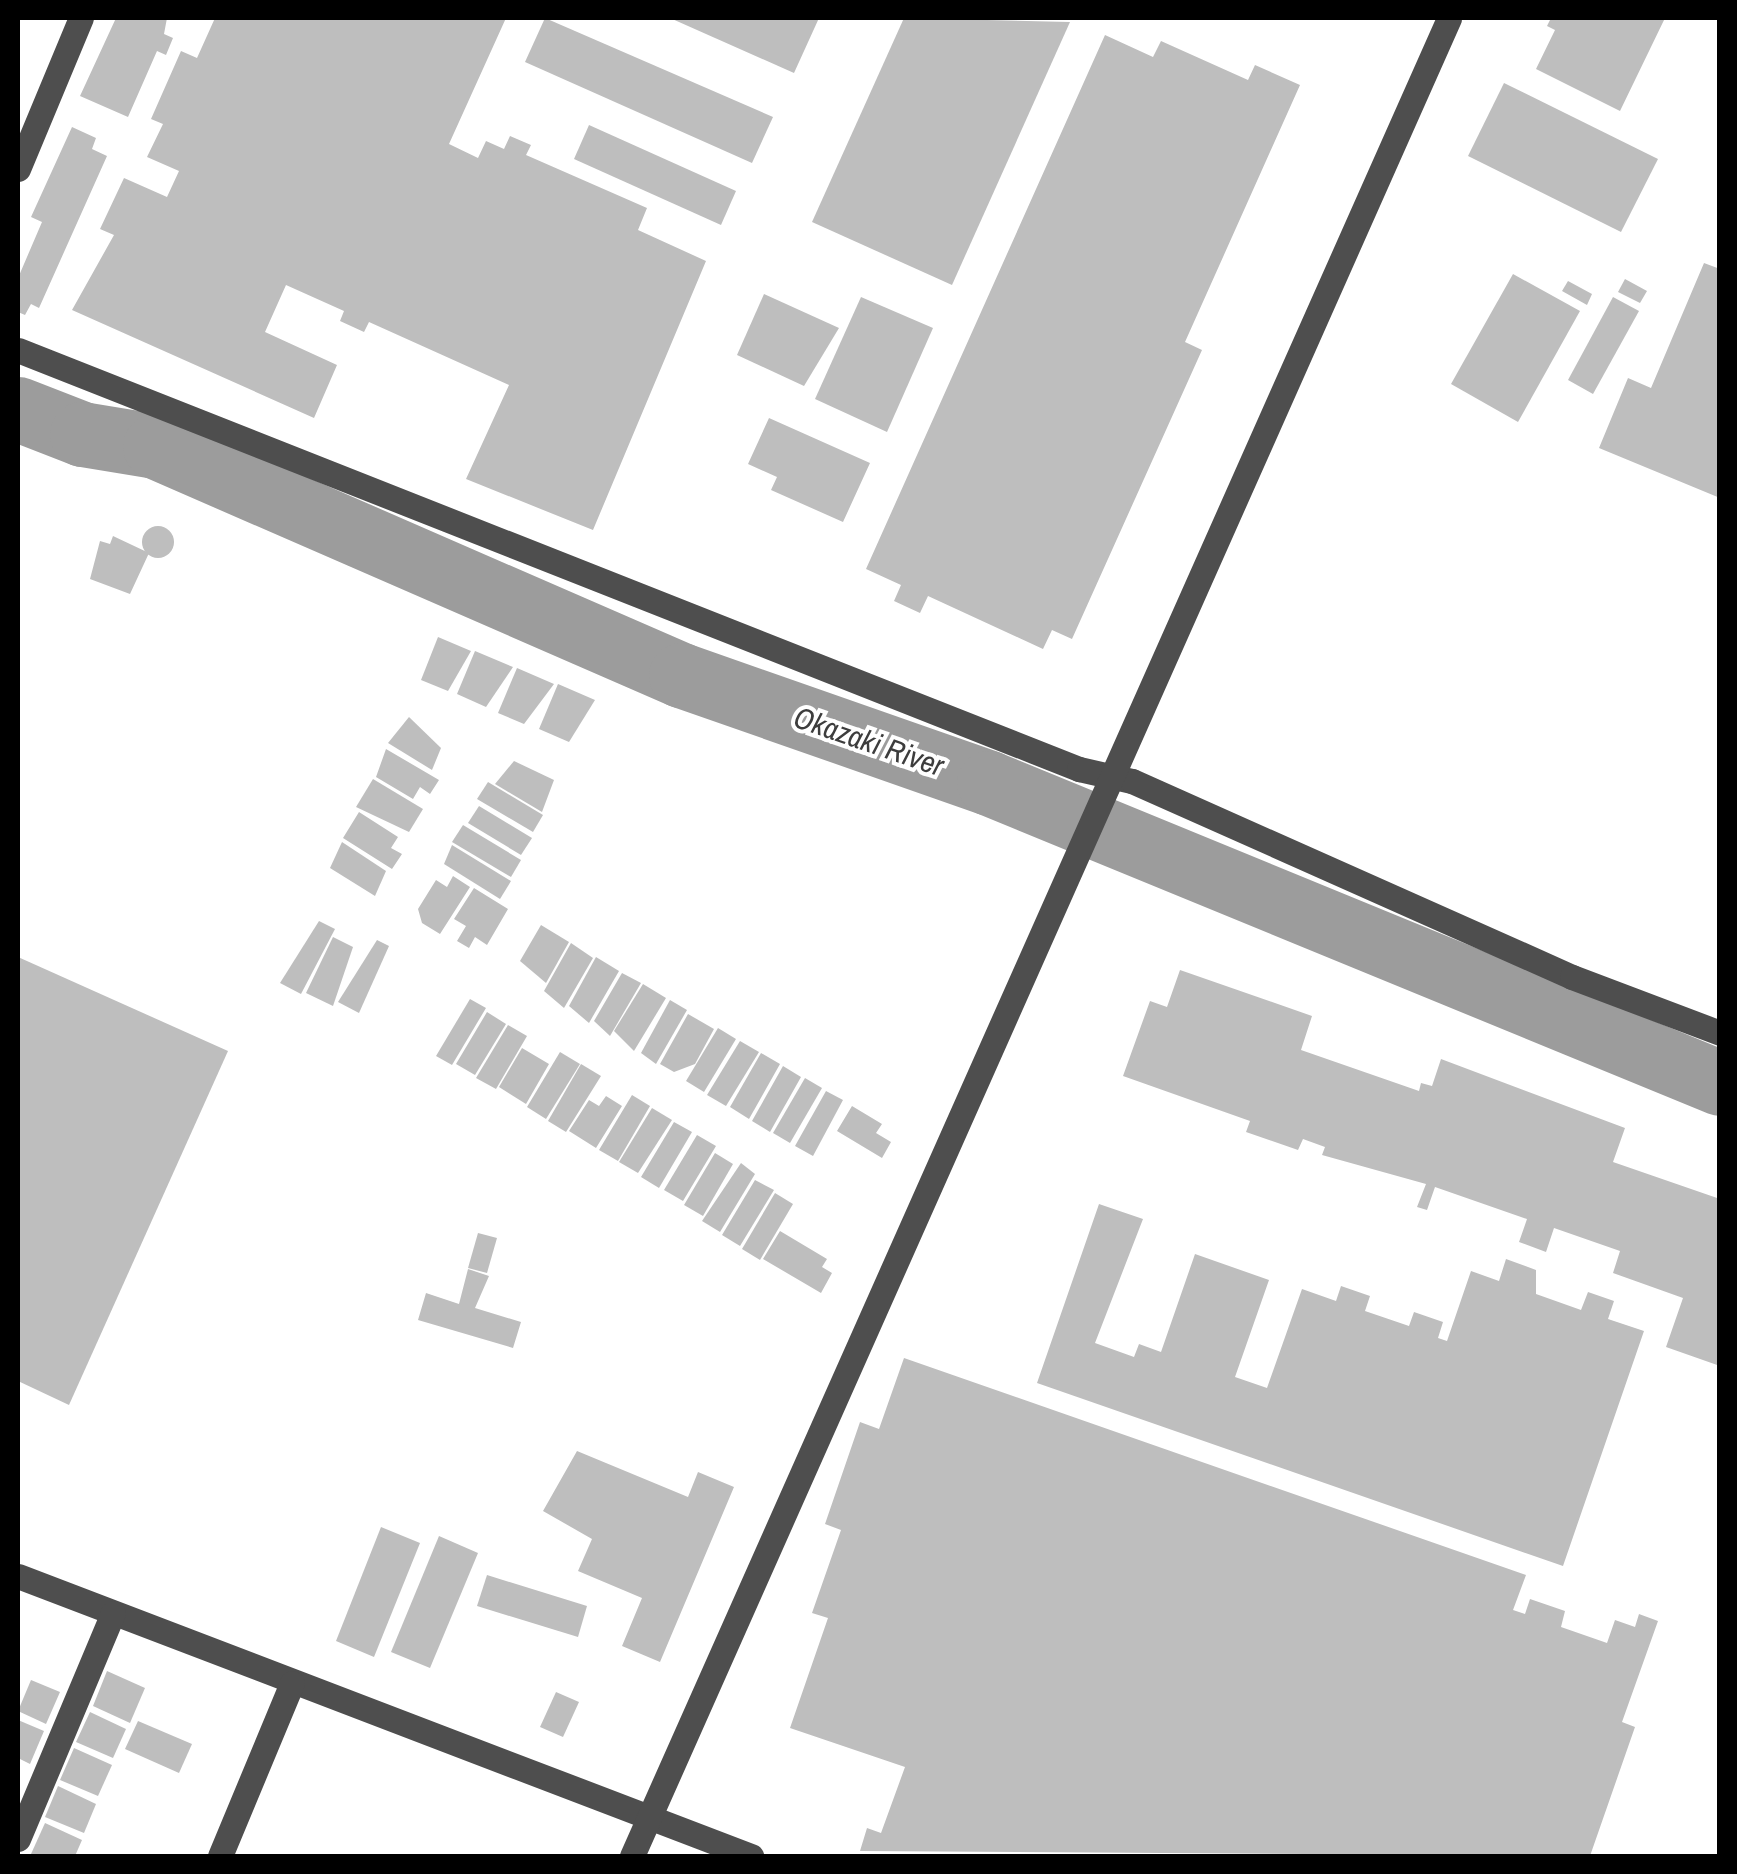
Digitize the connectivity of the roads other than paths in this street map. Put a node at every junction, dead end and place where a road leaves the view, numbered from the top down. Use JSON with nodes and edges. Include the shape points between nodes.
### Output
{"nodes":[{"id":1,"x":81,"y":18,"type":"edge"},
{"id":2,"x":1449,"y":18,"type":"edge"},
{"id":3,"x":18,"y":169,"type":"edge"},
{"id":4,"x":18,"y":350,"type":"edge"},
{"id":5,"x":1104,"y":783,"type":"junction"},
{"id":6,"x":1720,"y":1033,"type":"edge"},
{"id":7,"x":18,"y":1576,"type":"edge"},
{"id":8,"x":113,"y":1613,"type":"junction"},
{"id":9,"x":292,"y":1683,"type":"junction"},
{"id":10,"x":644,"y":1818,"type":"junction"},
{"id":11,"x":18,"y":1839,"type":"edge"},
{"id":12,"x":220,"y":1856,"type":"edge"},
{"id":13,"x":632,"y":1856,"type":"edge"},
{"id":14,"x":751,"y":1856,"type":"edge"}],
"edges":[{"from":1,"to":3,"type":"street"},
{"from":2,"to":5,"type":"street"},
{"from":4,"to":5,"type":"street"},
{"from":5,"to":6,"type":"street"},
{"from":5,"to":10,"type":"street"},
{"from":7,"to":8,"type":"street"},
{"from":8,"to":9,"type":"street"},
{"from":8,"to":11,"type":"street"},
{"from":9,"to":10,"type":"street"},
{"from":9,"to":12,"type":"street"},
{"from":10,"to":13,"type":"street"},
{"from":10,"to":14,"type":"street"}]}
